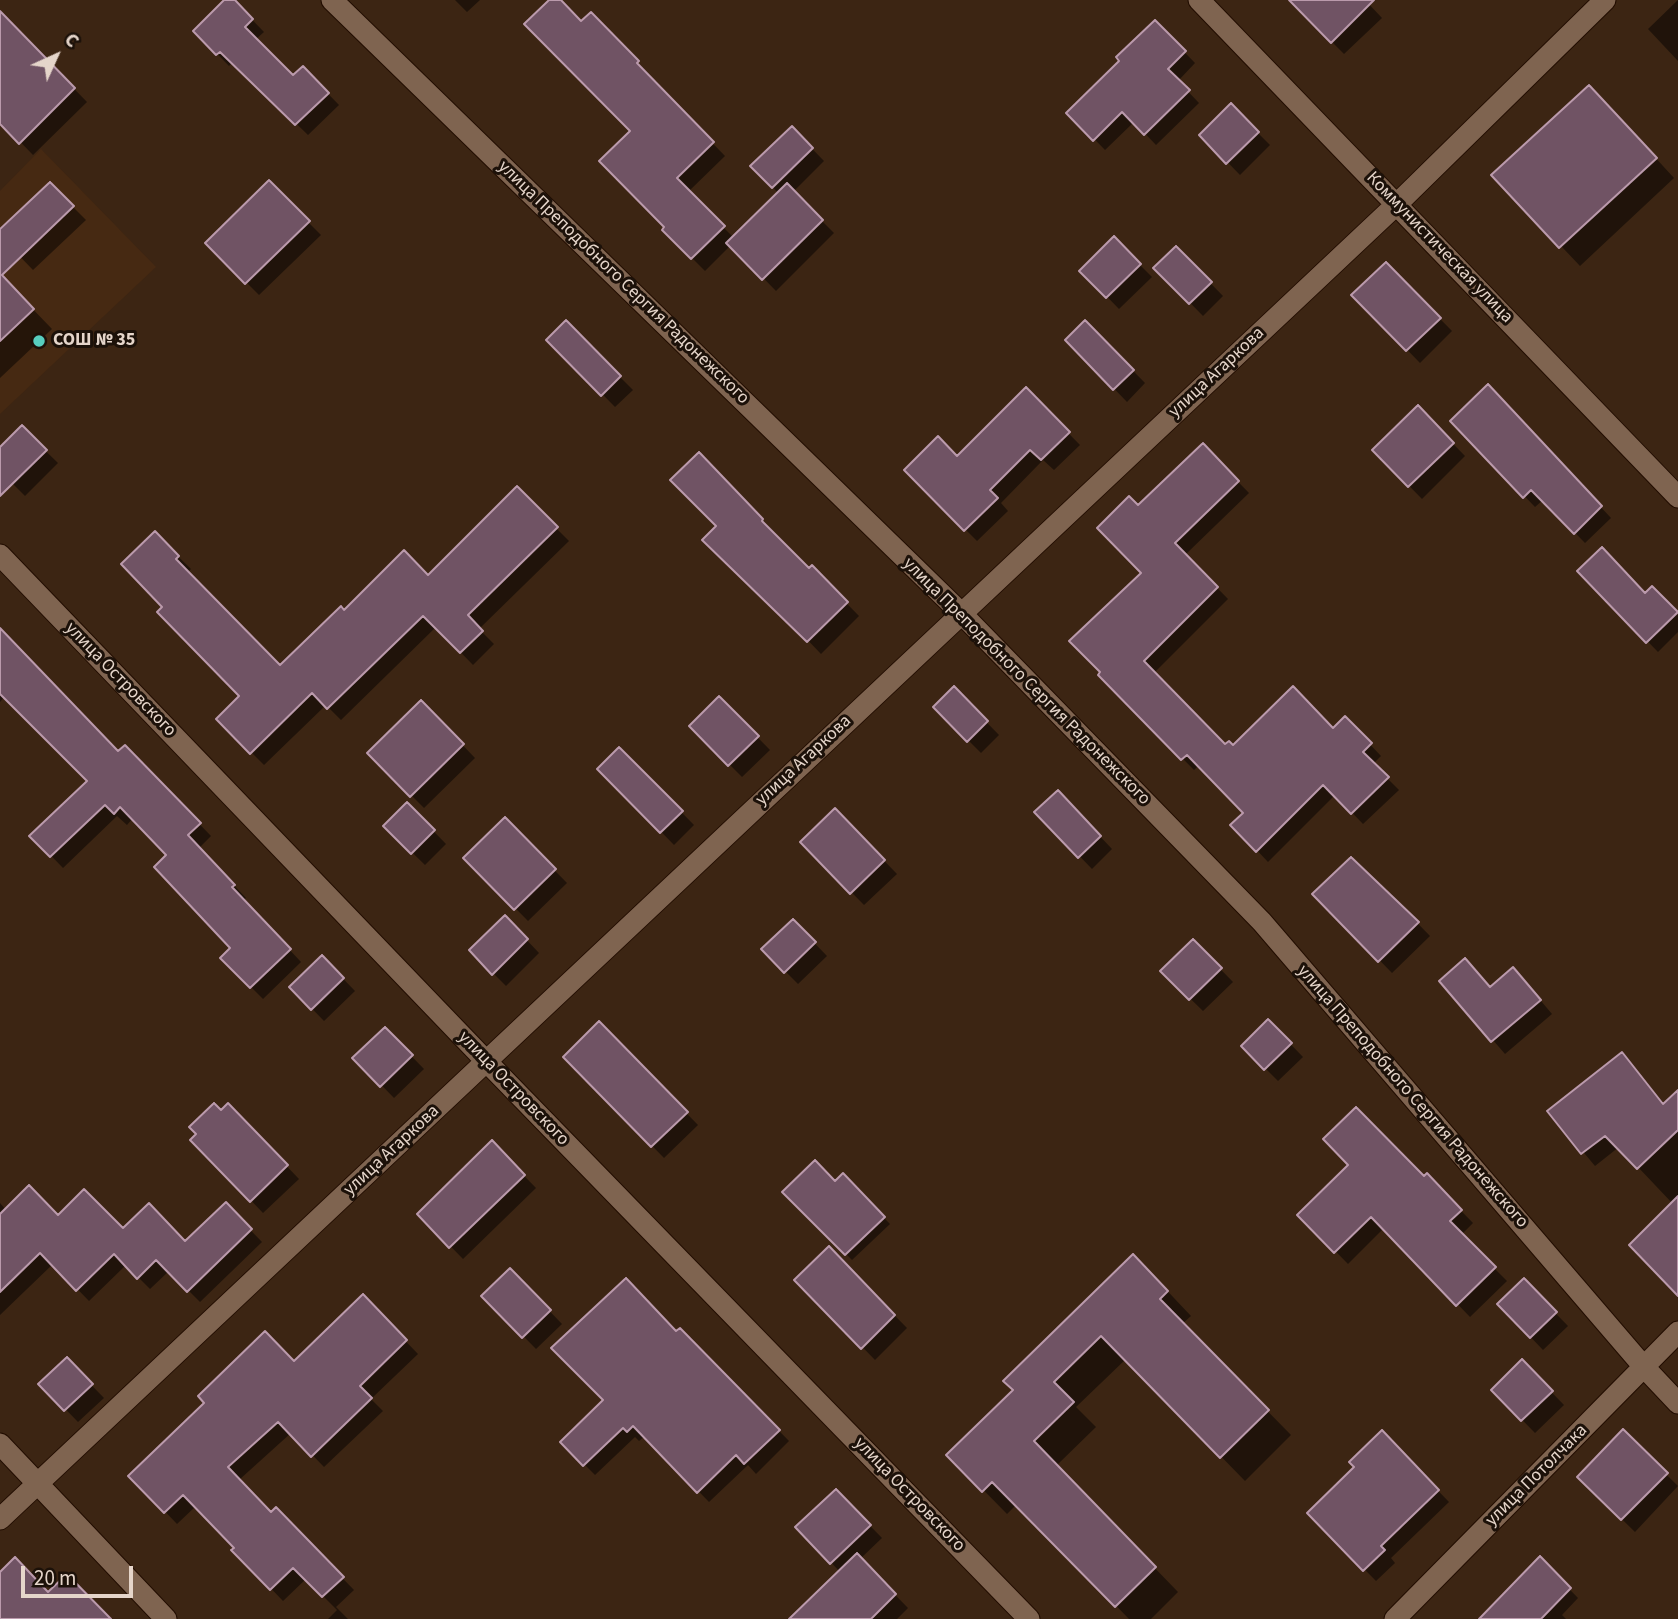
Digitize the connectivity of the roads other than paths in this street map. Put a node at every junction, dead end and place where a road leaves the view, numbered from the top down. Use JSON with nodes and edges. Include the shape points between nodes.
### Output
{"nodes":[{"id":1,"x":332,"y":0,"type":"edge"},
{"id":2,"x":1199,"y":0,"type":"edge"},
{"id":3,"x":1605,"y":0,"type":"edge"},
{"id":4,"x":1397,"y":204,"type":"junction"},
{"id":5,"x":1678,"y":497,"type":"edge"},
{"id":6,"x":0,"y":555,"type":"edge"},
{"id":7,"x":961,"y":613,"type":"junction"},
{"id":8,"x":487,"y":1062,"type":"junction"},
{"id":9,"x":1678,"y":1332,"type":"edge"},
{"id":10,"x":1644,"y":1367,"type":"junction"},
{"id":11,"x":1678,"y":1403,"type":"edge"},
{"id":12,"x":0,"y":1444,"type":"edge"},
{"id":13,"x":37,"y":1483,"type":"junction"},
{"id":14,"x":0,"y":1519,"type":"edge"},
{"id":15,"x":166,"y":1619,"type":"edge"},
{"id":16,"x":1030,"y":1619,"type":"edge"},
{"id":17,"x":1395,"y":1619,"type":"edge"}],
"edges":[{"from":1,"to":7,"type":"street","name":"улица Преподобного Сергия Радонежского"},
{"from":2,"to":4,"type":"street","name":"Коммунистическая улица"},
{"from":3,"to":4,"type":"street","name":"улица Агаркова"},
{"from":4,"to":5,"type":"street","name":"Коммунистическая улица"},
{"from":4,"to":7,"type":"street","name":"улица Агаркова"},
{"from":6,"to":8,"type":"street","name":"улица Островского"},
{"from":7,"to":8,"type":"street","name":"улица Агаркова"},
{"from":7,"to":10,"type":"street","name":"улица Преподобного Сергия Радонежского","via":[[1262,922]]},
{"from":8,"to":13,"type":"street","name":"улица Агаркова"},
{"from":8,"to":16,"type":"street","name":"улица Островского"},
{"from":9,"to":10,"type":"street","name":"улица Потолчака"},
{"from":10,"to":11,"type":"street","name":"улица Преподобного Сергия Радонежского"},
{"from":10,"to":17,"type":"street","name":"улица Потолчака"},
{"from":12,"to":13,"type":"street"},
{"from":13,"to":14,"type":"street","name":"улица Агаркова"},
{"from":13,"to":15,"type":"street"}]}
